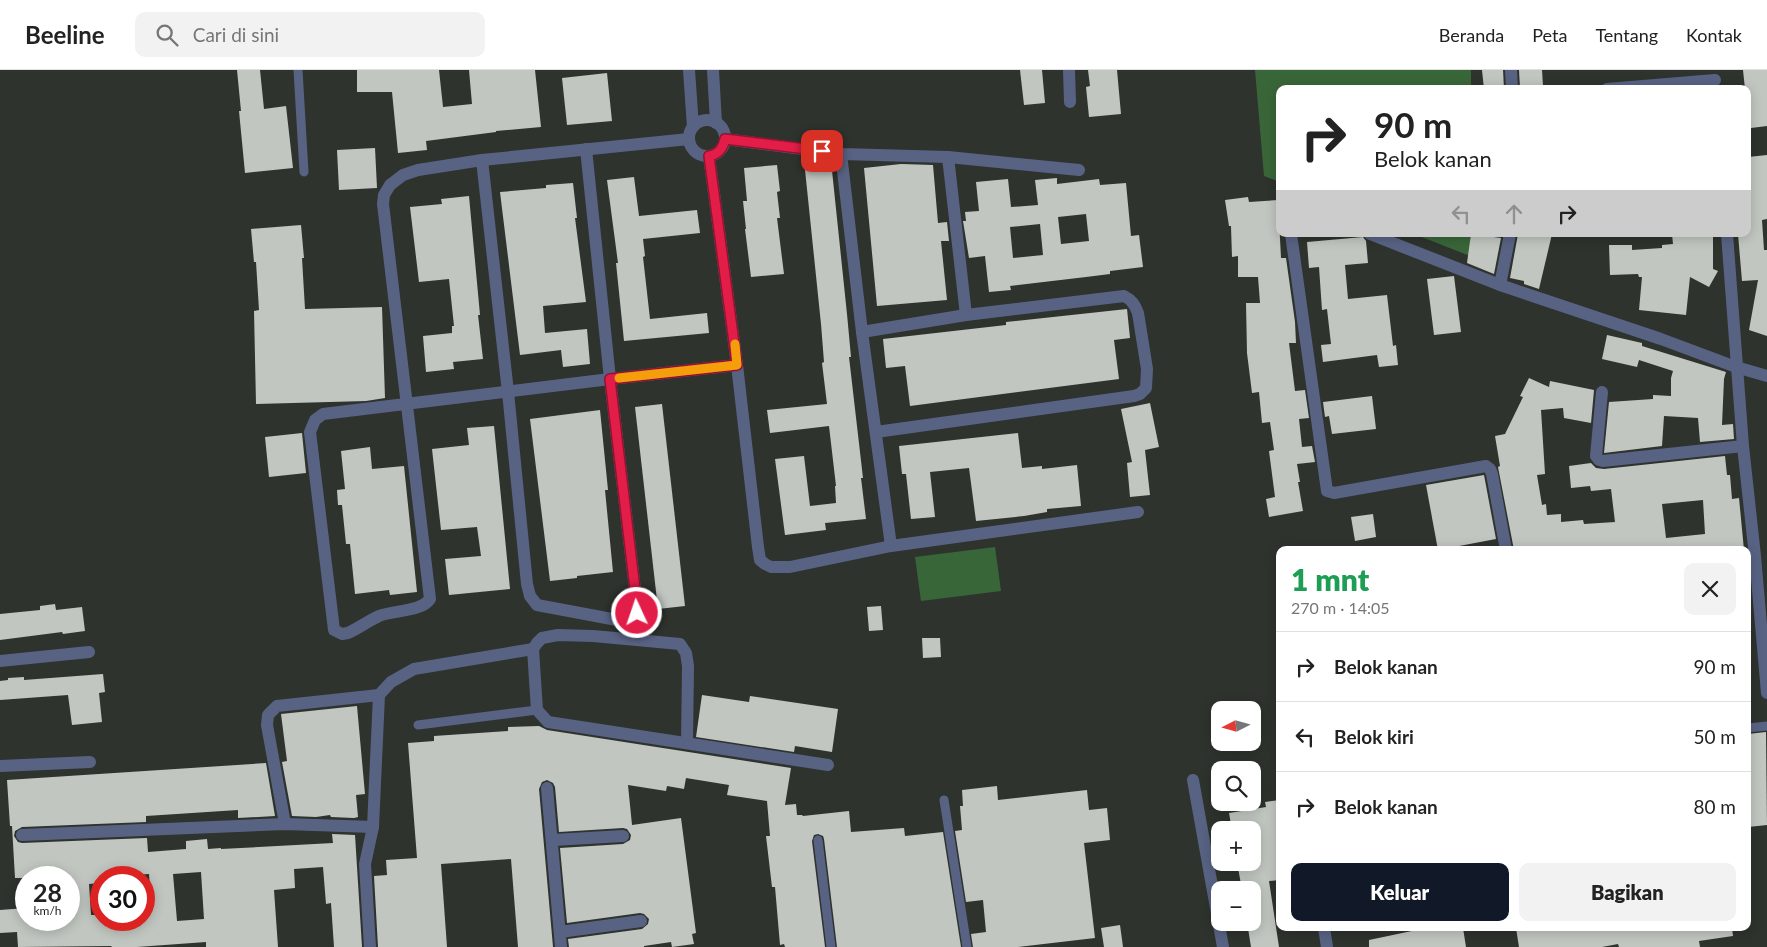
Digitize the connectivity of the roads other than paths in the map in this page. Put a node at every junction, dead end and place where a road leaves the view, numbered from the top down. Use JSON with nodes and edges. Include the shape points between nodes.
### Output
{"nodes":[{"id":1,"x":298,"y":70,"type":"edge"},
{"id":2,"x":689,"y":70,"type":"edge"},
{"id":3,"x":713,"y":70,"type":"edge"},
{"id":4,"x":1069,"y":70,"type":"edge"},
{"id":5,"x":1511,"y":70,"type":"edge"},
{"id":6,"x":1715,"y":80,"type":"edge"},
{"id":7,"x":1512,"y":85,"type":"edge"},
{"id":8,"x":1655,"y":85,"type":"edge"},
{"id":9,"x":1070,"y":102,"type":"dead end"},
{"id":10,"x":716,"y":123,"type":"junction"},
{"id":11,"x":691,"y":133,"type":"junction"},
{"id":12,"x":725,"y":139,"type":"junction"},
{"id":13,"x":586,"y":149,"type":"junction"},
{"id":14,"x":841,"y":154,"type":"junction"},
{"id":15,"x":709,"y":156,"type":"junction"},
{"id":16,"x":948,"y":157,"type":"junction"},
{"id":17,"x":482,"y":160,"type":"junction"},
{"id":18,"x":1079,"y":170,"type":"dead end"},
{"id":19,"x":304,"y":172,"type":"dead end"},
{"id":20,"x":1291,"y":237,"type":"edge"},
{"id":21,"x":1378,"y":237,"type":"edge"},
{"id":22,"x":1509,"y":237,"type":"edge"},
{"id":23,"x":1727,"y":237,"type":"edge"},
{"id":24,"x":1500,"y":285,"type":"junction"},
{"id":25,"x":966,"y":315,"type":"junction"},
{"id":26,"x":862,"y":332,"type":"junction"},
{"id":27,"x":737,"y":365,"type":"junction"},
{"id":28,"x":1736,"y":367,"type":"junction"},
{"id":29,"x":1767,"y":376,"type":"edge"},
{"id":30,"x":610,"y":379,"type":"junction"},
{"id":31,"x":508,"y":392,"type":"junction"},
{"id":32,"x":1602,"y":392,"type":"dead end"},
{"id":33,"x":408,"y":405,"type":"junction"},
{"id":34,"x":876,"y":432,"type":"junction"},
{"id":35,"x":1742,"y":446,"type":"junction"},
{"id":36,"x":1138,"y":512,"type":"dead end"},
{"id":37,"x":891,"y":546,"type":"junction"},
{"id":38,"x":1505,"y":546,"type":"edge"},
{"id":39,"x":1750,"y":546,"type":"edge"},
{"id":40,"x":1751,"y":556,"type":"edge"},
{"id":41,"x":533,"y":649,"type":"junction"},
{"id":42,"x":90,"y":652,"type":"dead end"},
{"id":43,"x":0,"y":661,"type":"edge"},
{"id":44,"x":1767,"y":692,"type":"edge"},
{"id":45,"x":379,"y":695,"type":"junction"},
{"id":46,"x":537,"y":710,"type":"junction"},
{"id":47,"x":418,"y":725,"type":"dead end"},
{"id":48,"x":1767,"y":726,"type":"edge"},
{"id":49,"x":1751,"y":728,"type":"edge"},
{"id":50,"x":687,"y":743,"type":"junction"},
{"id":51,"x":90,"y":762,"type":"dead end"},
{"id":52,"x":828,"y":765,"type":"dead end"},
{"id":53,"x":0,"y":766,"type":"edge"},
{"id":54,"x":1193,"y":780,"type":"dead end"},
{"id":55,"x":547,"y":788,"type":"dead end"},
{"id":56,"x":944,"y":800,"type":"dead end"},
{"id":57,"x":285,"y":824,"type":"junction"},
{"id":58,"x":373,"y":827,"type":"junction"},
{"id":59,"x":22,"y":835,"type":"dead end"},
{"id":60,"x":623,"y":836,"type":"dead end"},
{"id":61,"x":553,"y":840,"type":"junction"},
{"id":62,"x":818,"y":840,"type":"dead end"},
{"id":63,"x":640,"y":921,"type":"dead end"},
{"id":64,"x":1324,"y":931,"type":"edge"},
{"id":65,"x":560,"y":932,"type":"junction"},
{"id":66,"x":370,"y":947,"type":"edge"},
{"id":67,"x":562,"y":947,"type":"edge"},
{"id":68,"x":831,"y":947,"type":"edge"},
{"id":69,"x":967,"y":947,"type":"edge"},
{"id":70,"x":1223,"y":947,"type":"edge"},
{"id":71,"x":1327,"y":947,"type":"edge"}],
"edges":[{"from":1,"to":19,"type":"lane"},
{"from":2,"to":11,"type":"street"},
{"from":3,"to":10,"type":"street"},
{"from":4,"to":9,"type":"street"},
{"from":5,"to":7,"type":"street"},
{"from":6,"to":8,"type":"street"},
{"from":10,"to":11,"type":"street","via":[[701,122]]},
{"from":10,"to":12,"type":"street","via":[[722,128]]},
{"from":11,"to":13,"type":"street"},
{"from":11,"to":15,"type":"street","via":[[692,146],[697,153]]},
{"from":12,"to":14,"type":"street"},
{"from":12,"to":15,"type":"street","via":[[718,152]]},
{"from":13,"to":17,"type":"street"},
{"from":13,"to":30,"type":"street"},
{"from":14,"to":16,"type":"street"},
{"from":14,"to":26,"type":"street"},
{"from":15,"to":27,"type":"street"},
{"from":16,"to":18,"type":"street"},
{"from":16,"to":25,"type":"street"},
{"from":17,"to":31,"type":"street"},
{"from":17,"to":33,"type":"street","via":[[418,170],[395,180],[384,195]]},
{"from":20,"to":38,"type":"street","via":[[1327,491],[1334,493],[1486,466],[1492,474]]},
{"from":21,"to":24,"type":"street"},
{"from":22,"to":24,"type":"street"},
{"from":23,"to":28,"type":"street"},
{"from":24,"to":28,"type":"street"},
{"from":25,"to":26,"type":"street"},
{"from":25,"to":34,"type":"street","via":[[1124,296],[1135,305],[1138,313],[1147,369],[1146,388],[1140,394],[1126,398]]},
{"from":26,"to":34,"type":"street"},
{"from":27,"to":30,"type":"street"},
{"from":27,"to":37,"type":"street","via":[[760,560],[771,567],[790,567]]},
{"from":28,"to":29,"type":"street"},
{"from":28,"to":35,"type":"street"},
{"from":30,"to":31,"type":"street"},
{"from":30,"to":31,"type":"street","via":[[637,606],[637,613],[629,620],[537,605],[530,596]]},
{"from":31,"to":33,"type":"street"},
{"from":32,"to":35,"type":"street","via":[[1596,456],[1599,460]]},
{"from":33,"to":33,"type":"street","via":[[327,413],[315,420],[311,427],[337,632],[348,633],[379,616],[420,607],[430,599]]},
{"from":34,"to":37,"type":"street"},
{"from":35,"to":39,"type":"street"},
{"from":36,"to":37,"type":"street"},
{"from":40,"to":44,"type":"street"},
{"from":41,"to":45,"type":"street","via":[[414,669],[391,682]]},
{"from":41,"to":46,"type":"street"},
{"from":41,"to":50,"type":"street","via":[[542,638],[558,635],[680,644],[686,652],[688,666]]},
{"from":42,"to":43,"type":"street"},
{"from":45,"to":57,"type":"street","via":[[291,703],[272,708],[267,725]]},
{"from":45,"to":58,"type":"street"},
{"from":46,"to":47,"type":"lane"},
{"from":46,"to":50,"type":"street","via":[[548,722]]},
{"from":48,"to":49,"type":"lane"},
{"from":50,"to":52,"type":"street"},
{"from":51,"to":53,"type":"street"},
{"from":54,"to":70,"type":"street"},
{"from":55,"to":61,"type":"street"},
{"from":56,"to":69,"type":"lane"},
{"from":57,"to":58,"type":"street"},
{"from":57,"to":59,"type":"street"},
{"from":58,"to":66,"type":"street","via":[[365,864]]},
{"from":60,"to":61,"type":"street"},
{"from":61,"to":65,"type":"street"},
{"from":62,"to":68,"type":"lane"},
{"from":63,"to":65,"type":"street"},
{"from":64,"to":71,"type":"street"},
{"from":65,"to":67,"type":"street"}]}
